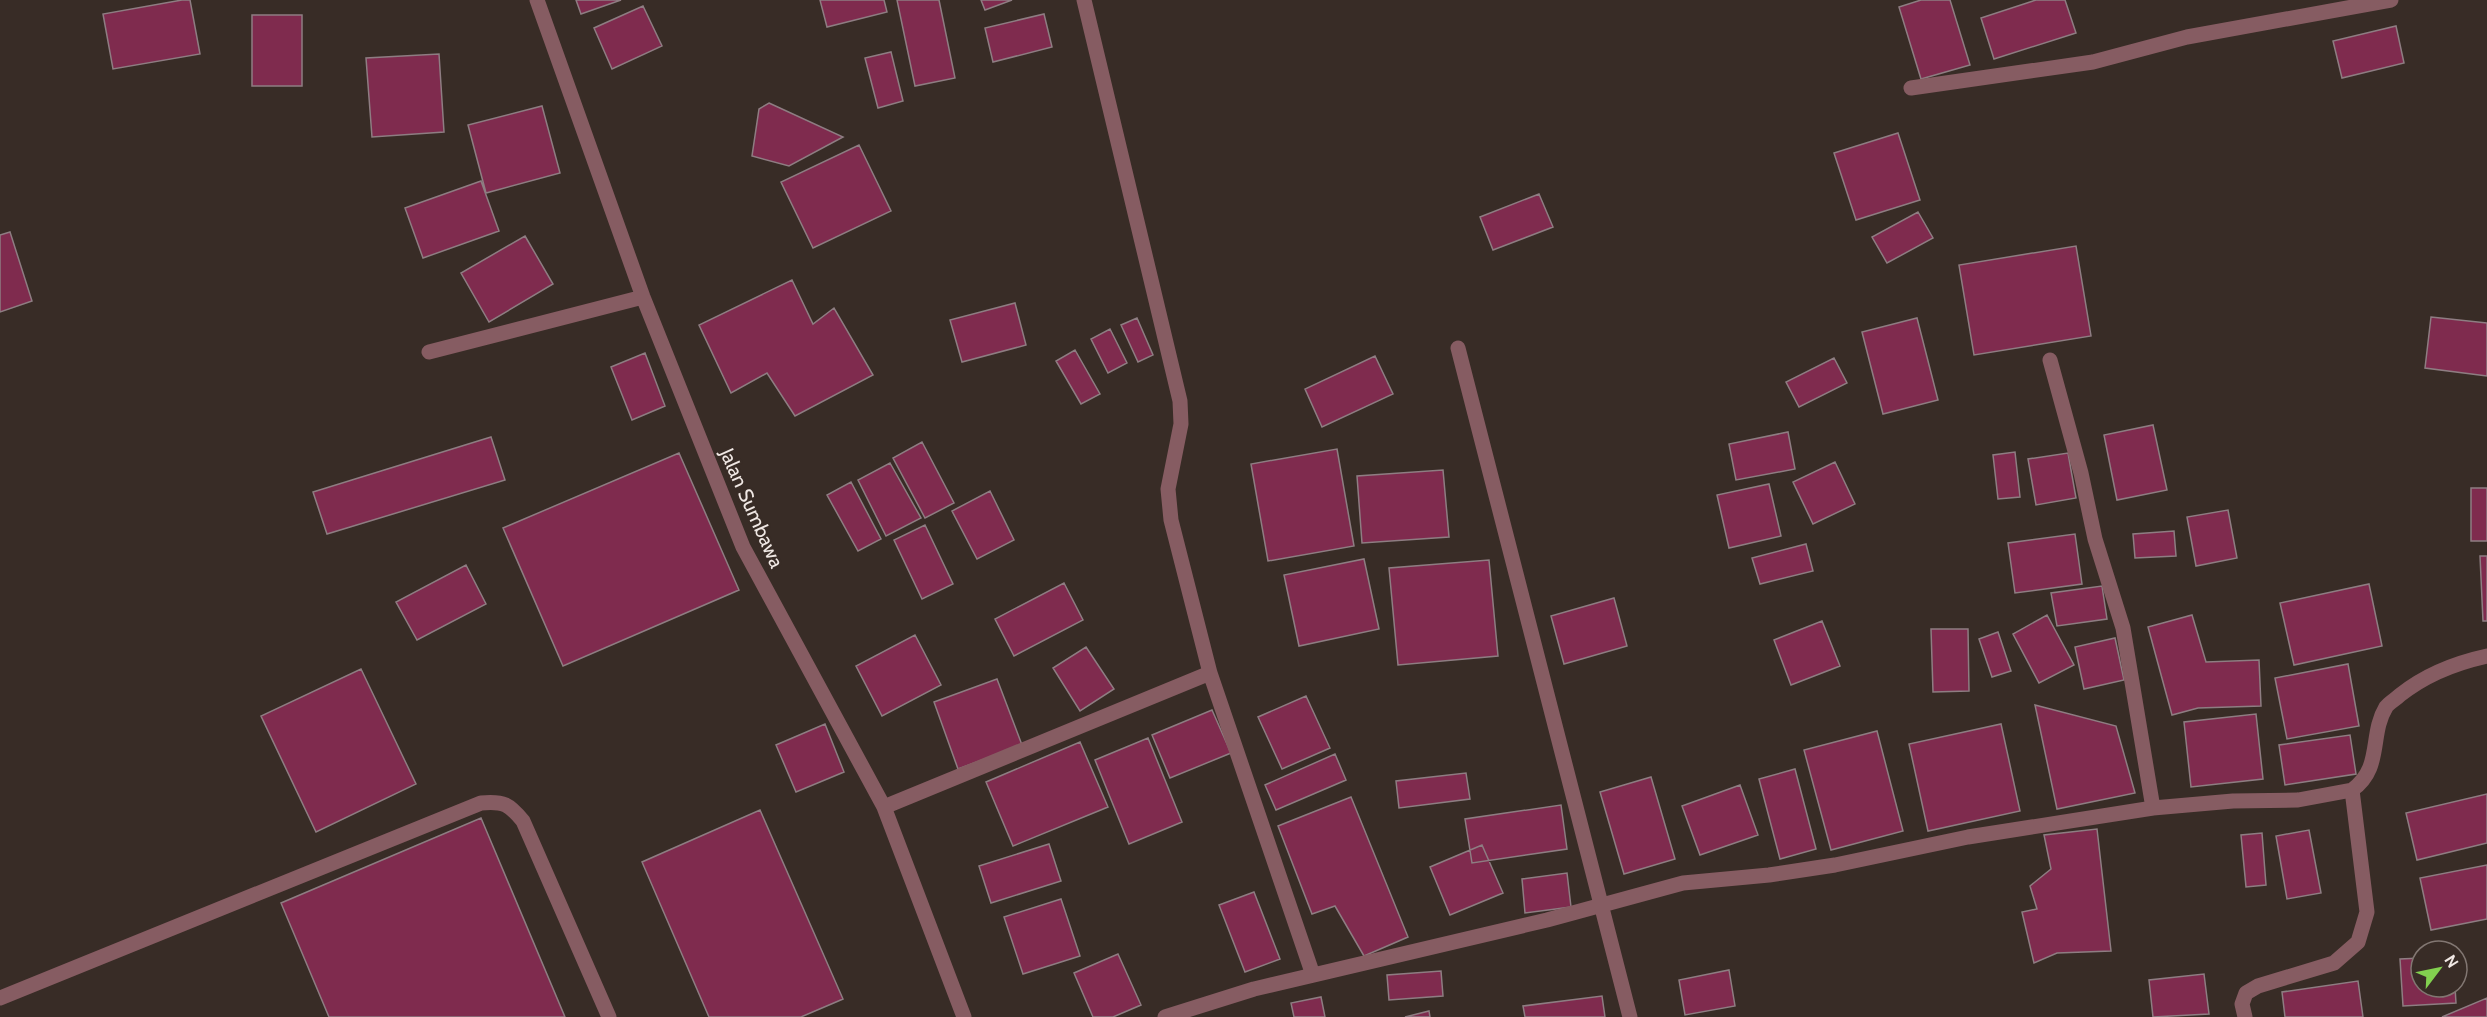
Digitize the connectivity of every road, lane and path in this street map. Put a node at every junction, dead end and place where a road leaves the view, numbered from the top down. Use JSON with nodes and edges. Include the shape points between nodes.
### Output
{"nodes":[{"id":1,"x":537,"y":0,"type":"edge"},
{"id":2,"x":1084,"y":0,"type":"edge"},
{"id":3,"x":2391,"y":0,"type":"edge"},
{"id":4,"x":1911,"y":88,"type":"dead end"},
{"id":5,"x":644,"y":297,"type":"junction"},
{"id":6,"x":1458,"y":348,"type":"dead end"},
{"id":7,"x":429,"y":352,"type":"dead end"},
{"id":8,"x":2050,"y":360,"type":"dead end"},
{"id":9,"x":2487,"y":656,"type":"edge"},
{"id":10,"x":1210,"y":673,"type":"junction"},
{"id":11,"x":2352,"y":790,"type":"junction"},
{"id":12,"x":884,"y":807,"type":"junction"},
{"id":13,"x":2153,"y":808,"type":"junction"},
{"id":14,"x":1603,"y":904,"type":"junction"},
{"id":15,"x":1313,"y":975,"type":"junction"},
{"id":16,"x":0,"y":998,"type":"edge"},
{"id":17,"x":609,"y":1017,"type":"edge"},
{"id":18,"x":964,"y":1017,"type":"edge"},
{"id":19,"x":1165,"y":1017,"type":"edge"},
{"id":20,"x":1630,"y":1017,"type":"edge"},
{"id":21,"x":2245,"y":1017,"type":"edge"}],
"edges":[{"from":1,"to":5,"type":"street","name":"Jalan Sumbawa"},
{"from":2,"to":10,"type":"street","via":[[1180,401],[1181,424],[1168,489],[1171,520]]},
{"from":3,"to":4,"type":"street","via":[[2187,37],[2093,62]]},
{"from":5,"to":7,"type":"street"},
{"from":5,"to":12,"type":"street","name":"Jalan Sumbawa","via":[[743,547]]},
{"from":6,"to":14,"type":"street"},
{"from":8,"to":13,"type":"street","via":[[2095,539],[2123,628]]},
{"from":9,"to":11,"type":"street","via":[[2415,682],[2387,706],[2371,769]]},
{"from":10,"to":12,"type":"street"},
{"from":10,"to":15,"type":"street"},
{"from":11,"to":13,"type":"street","via":[[2298,800]]},
{"from":11,"to":21,"type":"street","via":[[2367,912],[2358,942],[2334,963],[2246,993],[2242,1004]]},
{"from":12,"to":18,"type":"street","name":"Jalan Sumbawa"},
{"from":13,"to":14,"type":"street","via":[[1968,837],[1835,866],[1683,883]]},
{"from":14,"to":15,"type":"street"},
{"from":14,"to":20,"type":"street"},
{"from":15,"to":19,"type":"street"},
{"from":16,"to":17,"type":"street","via":[[481,803],[500,802],[523,821]]}]}
